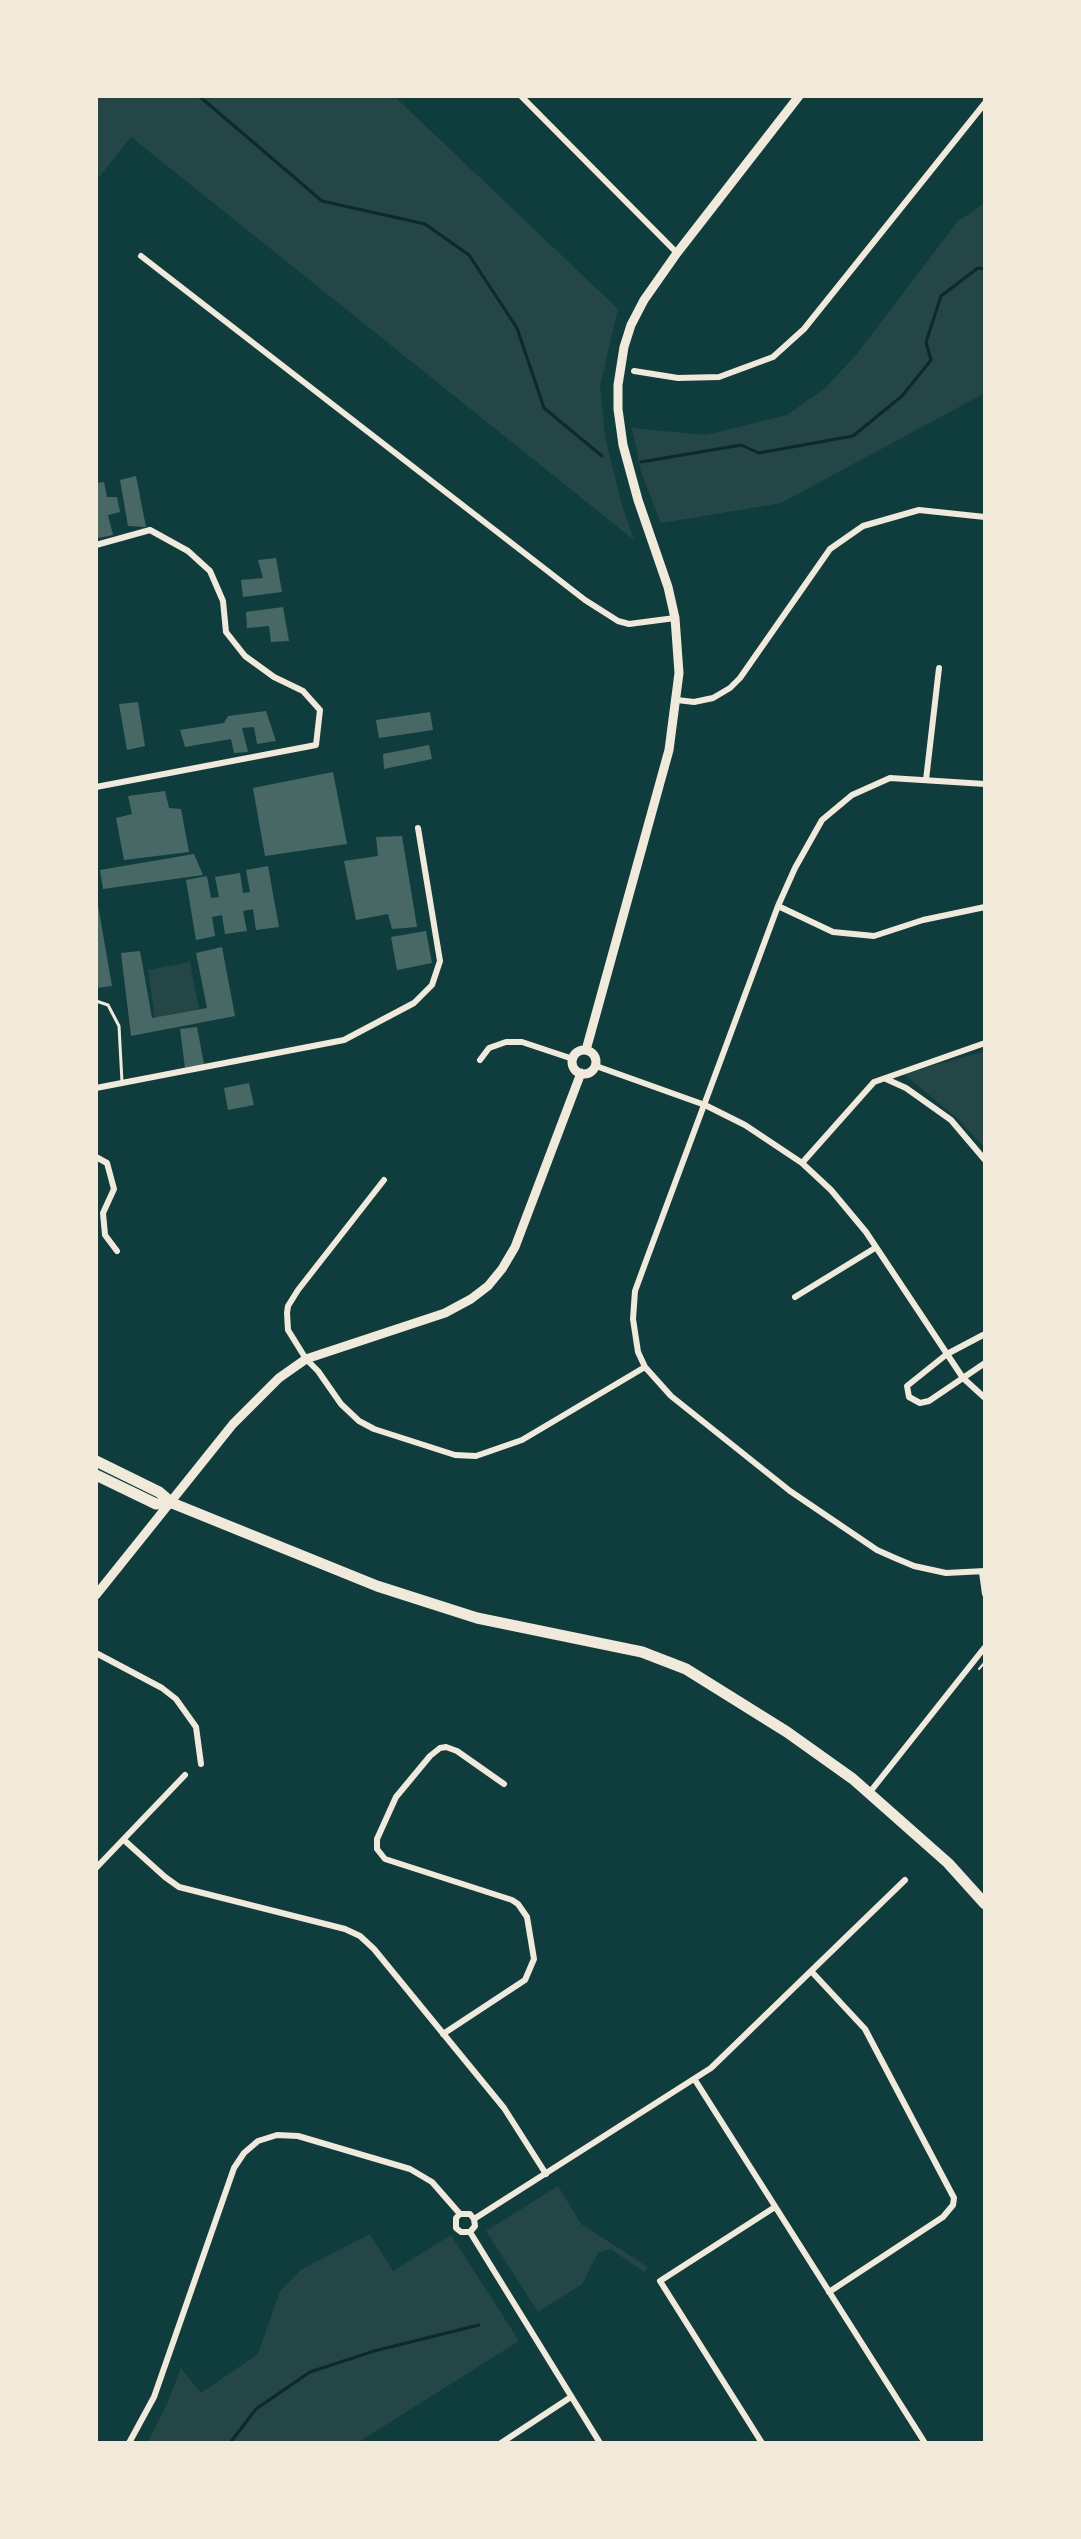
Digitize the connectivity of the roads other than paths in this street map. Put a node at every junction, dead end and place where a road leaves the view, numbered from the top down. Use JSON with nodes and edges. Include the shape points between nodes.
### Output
{"nodes":[{"id":1,"x":521,"y":96,"type":"edge"},
{"id":2,"x":799,"y":96,"type":"edge"},
{"id":3,"x":985,"y":103,"type":"edge"},
{"id":4,"x":677,"y":253,"type":"junction"},
{"id":5,"x":141,"y":256,"type":"dead end"},
{"id":6,"x":634,"y":371,"type":"dead end"},
{"id":7,"x":985,"y":517,"type":"edge"},
{"id":8,"x":96,"y":545,"type":"edge"},
{"id":9,"x":675,"y":618,"type":"junction"},
{"id":10,"x":939,"y":668,"type":"dead end"},
{"id":11,"x":677,"y":700,"type":"junction"},
{"id":12,"x":926,"y":780,"type":"junction"},
{"id":13,"x":985,"y":784,"type":"edge"},
{"id":14,"x":96,"y":787,"type":"edge"},
{"id":15,"x":418,"y":828,"type":"dead end"},
{"id":16,"x":778,"y":906,"type":"junction"},
{"id":17,"x":985,"y":907,"type":"edge"},
{"id":18,"x":96,"y":1001,"type":"edge"},
{"id":19,"x":985,"y":1043,"type":"edge"},
{"id":20,"x":586,"y":1050,"type":"junction"},
{"id":21,"x":573,"y":1059,"type":"junction"},
{"id":22,"x":480,"y":1060,"type":"dead end"},
{"id":23,"x":596,"y":1066,"type":"junction"},
{"id":24,"x":581,"y":1073,"type":"junction"},
{"id":25,"x":886,"y":1079,"type":"junction"},
{"id":26,"x":122,"y":1083,"type":"junction"},
{"id":27,"x":96,"y":1088,"type":"edge"},
{"id":28,"x":705,"y":1105,"type":"junction"},
{"id":29,"x":96,"y":1157,"type":"edge"},
{"id":30,"x":985,"y":1160,"type":"edge"},
{"id":31,"x":802,"y":1163,"type":"junction"},
{"id":32,"x":384,"y":1180,"type":"dead end"},
{"id":33,"x":875,"y":1248,"type":"junction"},
{"id":34,"x":117,"y":1251,"type":"dead end"},
{"id":35,"x":795,"y":1297,"type":"dead end"},
{"id":36,"x":985,"y":1334,"type":"edge"},
{"id":37,"x":947,"y":1354,"type":"junction"},
{"id":38,"x":306,"y":1359,"type":"junction"},
{"id":39,"x":985,"y":1363,"type":"edge"},
{"id":40,"x":645,"y":1367,"type":"junction"},
{"id":41,"x":963,"y":1378,"type":"junction"},
{"id":42,"x":985,"y":1398,"type":"edge"},
{"id":43,"x":96,"y":1461,"type":"edge"},
{"id":44,"x":96,"y":1475,"type":"edge"},
{"id":45,"x":172,"y":1503,"type":"junction"},
{"id":46,"x":983,"y":1571,"type":"edge"},
{"id":47,"x":985,"y":1594,"type":"edge"},
{"id":48,"x":96,"y":1595,"type":"edge"},
{"id":49,"x":984,"y":1652,"type":"edge"},
{"id":50,"x":96,"y":1653,"type":"edge"},
{"id":51,"x":201,"y":1764,"type":"dead end"},
{"id":52,"x":185,"y":1775,"type":"dead end"},
{"id":53,"x":504,"y":1784,"type":"dead end"},
{"id":54,"x":870,"y":1792,"type":"junction"},
{"id":55,"x":124,"y":1840,"type":"junction"},
{"id":56,"x":96,"y":1868,"type":"edge"},
{"id":57,"x":905,"y":1880,"type":"dead end"},
{"id":58,"x":985,"y":1904,"type":"edge"},
{"id":59,"x":811,"y":1971,"type":"junction"},
{"id":60,"x":443,"y":2034,"type":"junction"},
{"id":61,"x":695,"y":2080,"type":"junction"},
{"id":62,"x":546,"y":2174,"type":"junction"},
{"id":63,"x":775,"y":2207,"type":"junction"},
{"id":64,"x":460,"y":2214,"type":"junction"},
{"id":65,"x":474,"y":2219,"type":"junction"},
{"id":66,"x":470,"y":2232,"type":"junction"},
{"id":67,"x":829,"y":2292,"type":"junction"},
{"id":68,"x":571,"y":2397,"type":"junction"},
{"id":69,"x":129,"y":2443,"type":"edge"},
{"id":70,"x":501,"y":2443,"type":"edge"},
{"id":71,"x":600,"y":2443,"type":"edge"},
{"id":72,"x":762,"y":2443,"type":"edge"},
{"id":73,"x":925,"y":2443,"type":"edge"}],
"edges":[{"from":1,"to":4,"type":"street"},
{"from":2,"to":4,"type":"main road"},
{"from":3,"to":6,"type":"street","via":[[804,329],[773,357],[719,377]]},
{"from":4,"to":9,"type":"main road","via":[[631,325],[618,385],[623,445]]},
{"from":5,"to":9,"type":"street","via":[[585,600],[629,624]]},
{"from":7,"to":11,"type":"street","via":[[919,510],[863,526],[830,549],[730,688],[713,698]]},
{"from":8,"to":14,"type":"street","via":[[150,530],[188,551],[210,571],[223,601],[226,632],[245,656],[303,691],[320,710],[316,745]]},
{"from":9,"to":11,"type":"main road"},
{"from":10,"to":12,"type":"street"},
{"from":11,"to":20,"type":"main road","via":[[669,750]]},
{"from":12,"to":13,"type":"street"},
{"from":12,"to":16,"type":"street","via":[[890,778],[852,795],[822,820]]},
{"from":15,"to":26,"type":"street","via":[[440,961],[432,985],[414,1003],[344,1040]]},
{"from":16,"to":17,"type":"street","via":[[833,932],[874,936]]},
{"from":16,"to":28,"type":"street"},
{"from":18,"to":26,"type":"lane","via":[[108,1005],[119,1026]]},
{"from":19,"to":25,"type":"street"},
{"from":20,"to":21,"type":"main road"},
{"from":20,"to":23,"type":"main road","via":[[595,1055]]},
{"from":21,"to":22,"type":"street","via":[[506,1042],[489,1048]]},
{"from":21,"to":24,"type":"main road"},
{"from":23,"to":24,"type":"main road"},
{"from":23,"to":28,"type":"street"},
{"from":24,"to":38,"type":"main road","via":[[515,1247],[488,1286],[445,1313]]},
{"from":25,"to":30,"type":"street","via":[[951,1120]]},
{"from":25,"to":31,"type":"street","via":[[861,1095]]},
{"from":26,"to":27,"type":"street"},
{"from":28,"to":31,"type":"street"},
{"from":28,"to":40,"type":"street","via":[[635,1291],[633,1319]]},
{"from":29,"to":34,"type":"street","via":[[107,1163],[114,1189],[103,1213],[105,1235]]},
{"from":31,"to":33,"type":"street","via":[[831,1190]]},
{"from":32,"to":38,"type":"street","via":[[288,1306],[288,1330]]},
{"from":33,"to":35,"type":"street"},
{"from":33,"to":37,"type":"street"},
{"from":36,"to":37,"type":"street"},
{"from":37,"to":41,"type":"street"},
{"from":37,"to":41,"type":"street","via":[[907,1386],[909,1397],[929,1401]]},
{"from":38,"to":40,"type":"street","via":[[359,1421],[455,1455],[476,1456],[522,1440]]},
{"from":38,"to":45,"type":"main road","via":[[255,1400]]},
{"from":39,"to":41,"type":"street"},
{"from":40,"to":46,"type":"street","via":[[671,1396],[790,1491],[877,1550],[946,1573]]},
{"from":41,"to":42,"type":"street"},
{"from":43,"to":45,"type":"highway"},
{"from":44,"to":45,"type":"highway","via":[[156,1504]]},
{"from":45,"to":48,"type":"main road"},
{"from":45,"to":54,"type":"highway","via":[[420,1601],[477,1618],[629,1648],[673,1663],[787,1732]]},
{"from":46,"to":47,"type":"street"},
{"from":49,"to":54,"type":"street"},
{"from":50,"to":51,"type":"street","via":[[176,1699],[196,1727]]},
{"from":52,"to":55,"type":"street"},
{"from":53,"to":60,"type":"street","via":[[452,1748],[440,1748],[404,1785],[377,1839],[385,1859],[505,1897],[527,1917],[534,1959],[525,1980]]},
{"from":54,"to":58,"type":"highway"},
{"from":55,"to":56,"type":"street"},
{"from":55,"to":60,"type":"street","via":[[179,1887],[360,1936]]},
{"from":57,"to":59,"type":"street"},
{"from":59,"to":61,"type":"street"},
{"from":59,"to":67,"type":"street","via":[[865,2029],[954,2198],[943,2217]]},
{"from":60,"to":62,"type":"street","via":[[504,2108]]},
{"from":61,"to":62,"type":"street"},
{"from":61,"to":63,"type":"street"},
{"from":62,"to":65,"type":"street"},
{"from":63,"to":67,"type":"street"},
{"from":63,"to":72,"type":"street","via":[[660,2281]]},
{"from":64,"to":65,"type":"street"},
{"from":64,"to":66,"type":"street","via":[[456,2228]]},
{"from":64,"to":69,"type":"street","via":[[432,2182],[410,2169],[298,2136],[258,2141],[234,2168],[154,2397]]},
{"from":65,"to":66,"type":"street"},
{"from":66,"to":68,"type":"street"},
{"from":67,"to":73,"type":"street"},
{"from":68,"to":70,"type":"street"},
{"from":68,"to":71,"type":"street"}]}
